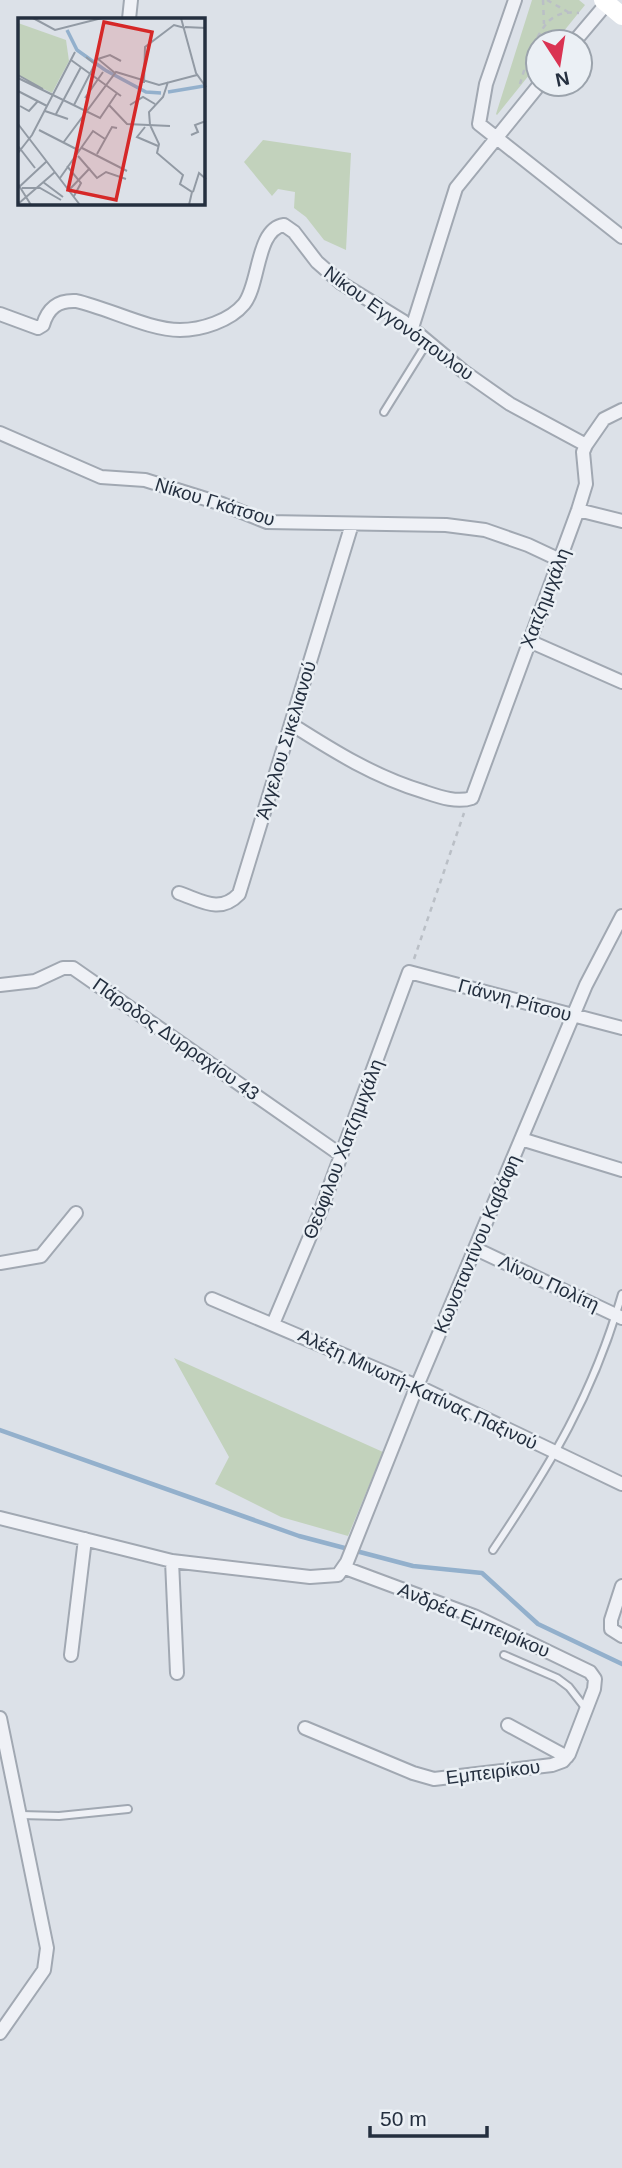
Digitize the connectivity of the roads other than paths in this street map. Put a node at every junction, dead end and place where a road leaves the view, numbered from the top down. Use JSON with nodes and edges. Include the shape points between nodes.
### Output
{"nodes":[{"id":1,"x":131,"y":0,"type":"edge"},
{"id":2,"x":515,"y":0,"type":"edge"},
{"id":3,"x":605,"y":1,"type":"edge"},
{"id":4,"x":622,"y":16,"type":"edge"},
{"id":5,"x":129,"y":18,"type":"edge"},
{"id":6,"x":585,"y":28,"type":"edge"},
{"id":7,"x":528,"y":98,"type":"edge"},
{"id":8,"x":496,"y":137,"type":"junction"},
{"id":9,"x":622,"y":237,"type":"edge"},
{"id":10,"x":0,"y":314,"type":"edge"},
{"id":11,"x":412,"y":328,"type":"junction"},
{"id":12,"x":427,"y":343,"type":"junction"},
{"id":13,"x":622,"y":410,"type":"edge"},
{"id":14,"x":384,"y":412,"type":"dead end"},
{"id":15,"x":0,"y":433,"type":"edge"},
{"id":16,"x":586,"y":445,"type":"junction"},
{"id":17,"x":578,"y":510,"type":"junction"},
{"id":18,"x":622,"y":521,"type":"edge"},
{"id":19,"x":352,"y":524,"type":"junction"},
{"id":20,"x":560,"y":560,"type":"junction"},
{"id":21,"x":529,"y":640,"type":"junction"},
{"id":22,"x":622,"y":682,"type":"edge"},
{"id":23,"x":291,"y":724,"type":"junction"},
{"id":24,"x":179,"y":894,"type":"dead end"},
{"id":25,"x":622,"y":916,"type":"edge"},
{"id":26,"x":409,"y":972,"type":"joint"},
{"id":27,"x":0,"y":985,"type":"edge"},
{"id":28,"x":573,"y":1016,"type":"junction"},
{"id":29,"x":622,"y":1028,"type":"edge"},
{"id":30,"x":521,"y":1139,"type":"junction"},
{"id":31,"x":341,"y":1155,"type":"junction"},
{"id":32,"x":622,"y":1170,"type":"edge"},
{"id":33,"x":76,"y":1213,"type":"dead end"},
{"id":34,"x":476,"y":1249,"type":"junction"},
{"id":35,"x":0,"y":1263,"type":"edge"},
{"id":36,"x":622,"y":1294,"type":"edge"},
{"id":37,"x":212,"y":1299,"type":"dead end"},
{"id":38,"x":619,"y":1317,"type":"edge"},
{"id":39,"x":273,"y":1324,"type":"junction"},
{"id":40,"x":417,"y":1386,"type":"junction"},
{"id":41,"x":556,"y":1453,"type":"junction"},
{"id":42,"x":622,"y":1484,"type":"edge"},
{"id":43,"x":0,"y":1518,"type":"edge"},
{"id":44,"x":85,"y":1539,"type":"junction"},
{"id":45,"x":493,"y":1550,"type":"dead end"},
{"id":46,"x":172,"y":1561,"type":"junction"},
{"id":47,"x":343,"y":1568,"type":"junction"},
{"id":48,"x":622,"y":1586,"type":"edge"},
{"id":49,"x":622,"y":1636,"type":"edge"},
{"id":50,"x":71,"y":1655,"type":"dead end"},
{"id":51,"x":504,"y":1655,"type":"dead end"},
{"id":52,"x":177,"y":1673,"type":"dead end"},
{"id":53,"x":595,"y":1683,"type":"joint"},
{"id":54,"x":587,"y":1711,"type":"junction"},
{"id":55,"x":0,"y":1718,"type":"edge"},
{"id":56,"x":508,"y":1725,"type":"dead end"},
{"id":57,"x":305,"y":1728,"type":"dead end"},
{"id":58,"x":567,"y":1757,"type":"junction"},
{"id":59,"x":128,"y":1810,"type":"dead end"},
{"id":60,"x":21,"y":1815,"type":"junction"},
{"id":61,"x":0,"y":2033,"type":"edge"}],
"edges":[{"from":1,"to":5,"type":"street"},
{"from":2,"to":8,"type":"street","via":[[480,112],[479,124]]},
{"from":3,"to":4,"type":"main road"},
{"from":3,"to":6,"type":"street"},
{"from":7,"to":8,"type":"street"},
{"from":8,"to":9,"type":"street"},
{"from":8,"to":11,"type":"street","via":[[456,188]]},
{"from":10,"to":11,"type":"street","name":"Νίκου Εγγονόπουλου","via":[[38,328],[52,307],[76,301],[170,329],[200,328],[244,304],[267,237],[284,225],[334,277]]},
{"from":11,"to":12,"type":"street","name":"Νίκου Εγγονόπουλου"},
{"from":12,"to":14,"type":"lane"},
{"from":12,"to":16,"type":"street","name":"Νίκου Εγγονόπουλου","via":[[510,404]]},
{"from":13,"to":16,"type":"street","via":[[604,419]]},
{"from":15,"to":19,"type":"street","name":"Νίκου Γκάτσου","via":[[101,477],[145,480],[267,522]]},
{"from":16,"to":17,"type":"street","name":"Χατζημιχάλη","via":[[586,484]]},
{"from":17,"to":18,"type":"street"},
{"from":17,"to":20,"type":"street","name":"Χατζημιχάλη"},
{"from":19,"to":20,"type":"street","name":"Νίκου Γκάτσου","via":[[485,530]]},
{"from":19,"to":23,"type":"street","name":"Άγγελου Σικελιανού"},
{"from":20,"to":21,"type":"street","name":"Χατζημιχάλη"},
{"from":21,"to":22,"type":"street"},
{"from":21,"to":23,"type":"street","name":"Χατζημιχάλη","via":[[470,799],[444,798],[383,778]]},
{"from":23,"to":24,"type":"street","name":"Άγγελου Σικελιανού","via":[[239,894],[222,906]]},
{"from":25,"to":28,"type":"street","name":"Κωνσταντίνου Καβάφη"},
{"from":26,"to":28,"type":"street","name":"Γιάννη Ρίτσου"},
{"from":26,"to":31,"type":"street","name":"Θεόφιλου Χατζημιχάλη"},
{"from":27,"to":31,"type":"street","name":"Πάροδος Δυρραχίου 43","via":[[35,981],[73,968]]},
{"from":28,"to":29,"type":"street","name":"Γιάννη Ρίτσου"},
{"from":28,"to":30,"type":"street","name":"Κωνσταντίνου Καβάφη"},
{"from":30,"to":32,"type":"street"},
{"from":30,"to":34,"type":"street","name":"Κωνσταντίνου Καβάφη"},
{"from":31,"to":39,"type":"street","name":"Θεόφιλου Χατζημιχάλη"},
{"from":33,"to":35,"type":"street","via":[[41,1256]]},
{"from":34,"to":38,"type":"street","name":"Λίνου Πολίτη"},
{"from":34,"to":40,"type":"street","name":"Κωνσταντίνου Καβάφη"},
{"from":36,"to":38,"type":"lane"},
{"from":37,"to":39,"type":"street","name":"Αλέξη Μινωτή-Κατίνας Παξινού"},
{"from":38,"to":41,"type":"lane","via":[[587,1395]]},
{"from":39,"to":40,"type":"street","name":"Αλέξη Μινωτή-Κατίνας Παξινού"},
{"from":40,"to":41,"type":"street","name":"Αλέξη Μινωτή-Κατίνας Παξινού"},
{"from":40,"to":47,"type":"street","name":"Κωνσταντίνου Καβάφη"},
{"from":41,"to":42,"type":"street","name":"Αλέξη Μινωτή-Κατίνας Παξινού"},
{"from":41,"to":45,"type":"lane"},
{"from":43,"to":44,"type":"street"},
{"from":44,"to":46,"type":"street"},
{"from":44,"to":50,"type":"street"},
{"from":46,"to":47,"type":"street","via":[[310,1577]]},
{"from":46,"to":52,"type":"street"},
{"from":47,"to":53,"type":"street","name":"Ανδρέα Εμπειρίκου","via":[[474,1616],[590,1672]]},
{"from":48,"to":49,"type":"street","via":[[611,1620],[611,1629]]},
{"from":51,"to":54,"type":"lane","via":[[557,1678]]},
{"from":53,"to":54,"type":"street","name":"Εμπειρίκου"},
{"from":54,"to":58,"type":"street","name":"Εμπειρίκου"},
{"from":55,"to":60,"type":"street"},
{"from":56,"to":58,"type":"street"},
{"from":57,"to":58,"type":"street","name":"Εμπειρίκου","via":[[434,1779],[552,1765]]},
{"from":59,"to":60,"type":"lane"},
{"from":60,"to":61,"type":"street","via":[[47,1957],[41,1975]]}]}
